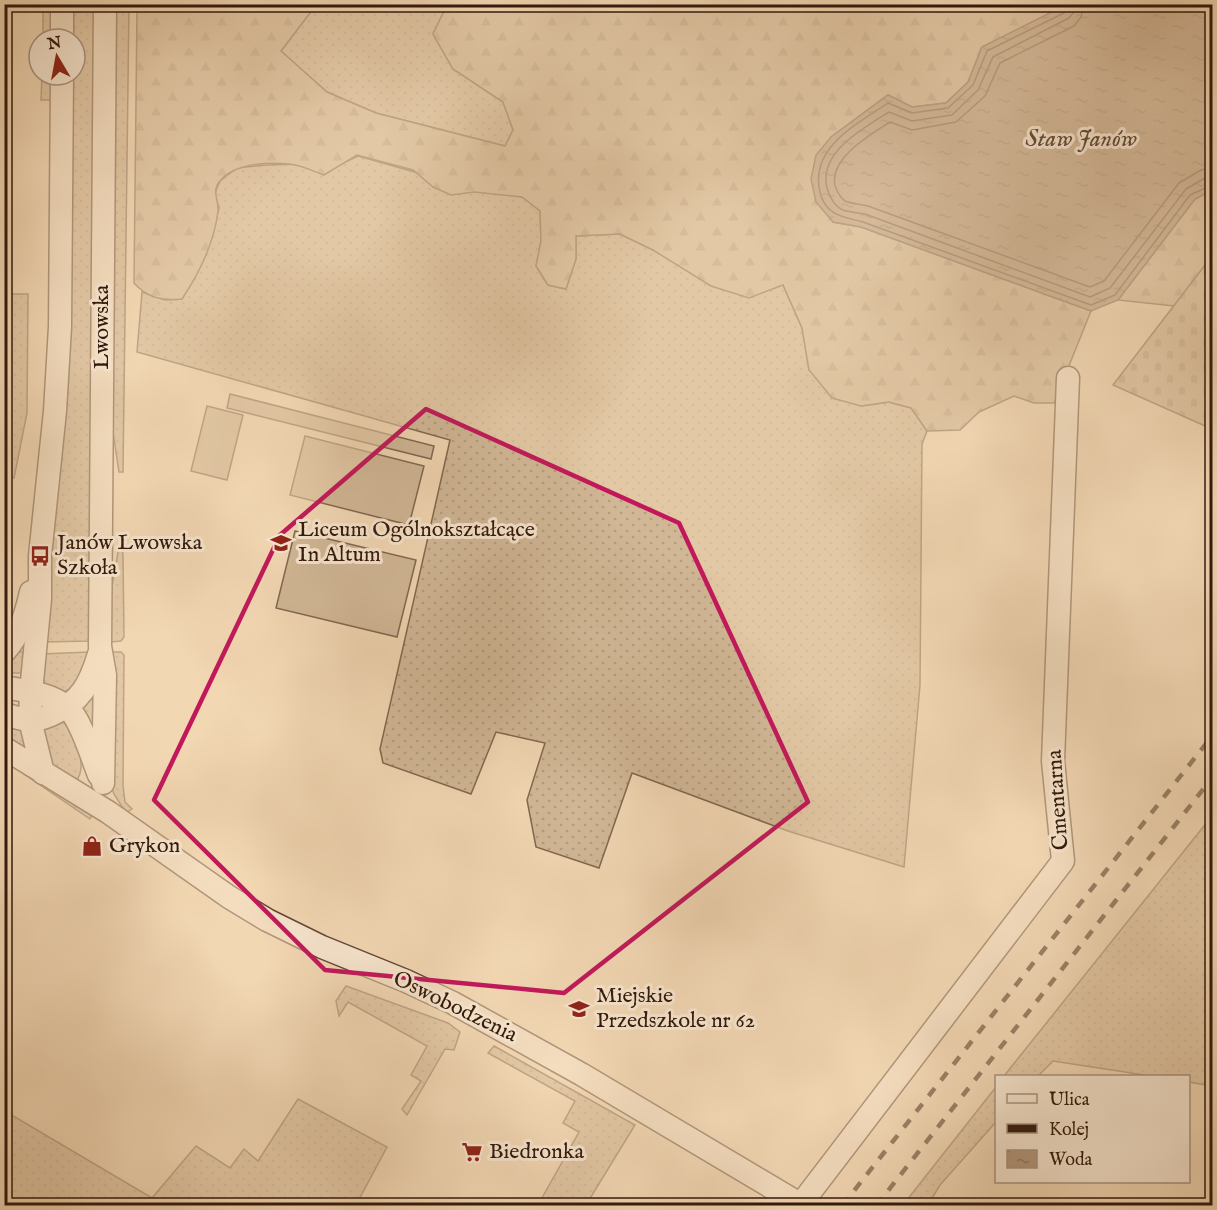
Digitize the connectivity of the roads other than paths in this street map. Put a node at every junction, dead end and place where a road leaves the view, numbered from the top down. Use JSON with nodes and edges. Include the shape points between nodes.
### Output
{"nodes":[{"id":1,"x":62,"y":4,"type":"edge"},
{"id":2,"x":105,"y":4,"type":"edge"},
{"id":3,"x":62,"y":27,"type":"edge"},
{"id":4,"x":62,"y":87,"type":"edge"},
{"id":5,"x":1068,"y":378,"type":"dead end"},
{"id":6,"x":40,"y":556,"type":"junction"},
{"id":7,"x":100,"y":649,"type":"junction"},
{"id":8,"x":4,"y":652,"type":"edge"},
{"id":9,"x":4,"y":687,"type":"edge"},
{"id":10,"x":31,"y":692,"type":"junction"},
{"id":11,"x":68,"y":707,"type":"junction"},
{"id":12,"x":4,"y":714,"type":"edge"},
{"id":13,"x":30,"y":720,"type":"junction"},
{"id":14,"x":4,"y":748,"type":"edge"},
{"id":15,"x":43,"y":773,"type":"junction"},
{"id":16,"x":103,"y":783,"type":"junction"},
{"id":17,"x":108,"y":812,"type":"junction"},
{"id":18,"x":802,"y":1205,"type":"edge"}],
"edges":[{"from":1,"to":3,"type":"street"},
{"from":2,"to":7,"type":"street","name":"Lwowska"},
{"from":4,"to":6,"type":"street","name":"Lwowska","via":[[60,327]]},
{"from":5,"to":18,"type":"street","name":"Cmentarna","via":[[1053,761],[1063,861]]},
{"from":6,"to":8,"type":"street","name":"Lwowska","via":[[20,630]]},
{"from":6,"to":10,"type":"street","name":"Lwowska"},
{"from":7,"to":11,"type":"street","name":"Lwowska","via":[[92,678]]},
{"from":7,"to":16,"type":"street","name":"Lwowska","via":[[105,675]]},
{"from":9,"to":10,"type":"street"},
{"from":10,"to":11,"type":"street"},
{"from":10,"to":13,"type":"street","name":"Lwowska"},
{"from":11,"to":13,"type":"street","name":"Lwowska"},
{"from":11,"to":16,"type":"street"},
{"from":12,"to":13,"type":"street"},
{"from":13,"to":15,"type":"street","name":"Lwowska"},
{"from":14,"to":15,"type":"street","name":"Oswobodzenia"},
{"from":15,"to":17,"type":"street","name":"Oswobodzenia"},
{"from":16,"to":17,"type":"street"},
{"from":17,"to":18,"type":"street","name":"Oswobodzenia","via":[[267,920],[453,1003]]}]}
